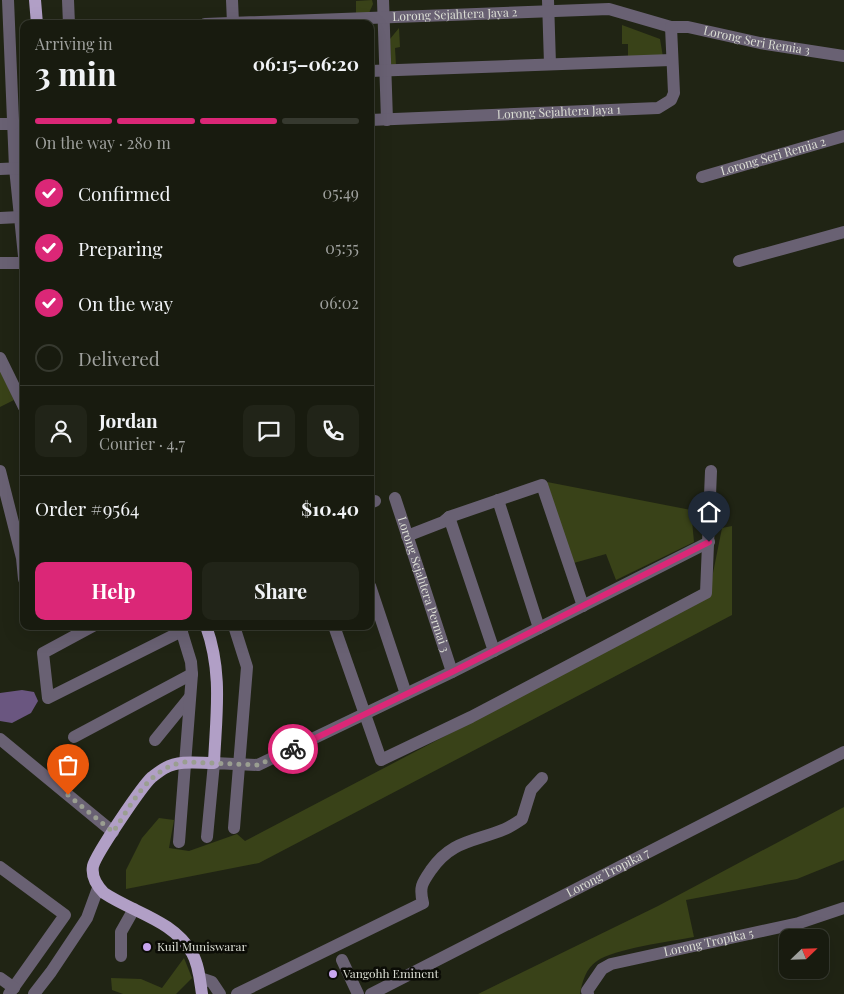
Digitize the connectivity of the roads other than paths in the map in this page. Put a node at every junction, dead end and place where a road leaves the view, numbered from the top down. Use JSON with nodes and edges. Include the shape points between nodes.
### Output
{"nodes":[{"id":1,"x":8,"y":0,"type":"edge"},
{"id":2,"x":35,"y":0,"type":"edge"},
{"id":3,"x":68,"y":0,"type":"edge"},
{"id":4,"x":232,"y":0,"type":"edge"},
{"id":5,"x":383,"y":0,"type":"edge"},
{"id":6,"x":597,"y":5,"type":"edge"},
{"id":7,"x":548,"y":6,"type":"edge"},
{"id":8,"x":384,"y":18,"type":"junction"},
{"id":9,"x":37,"y":20,"type":"edge"},
{"id":10,"x":69,"y":20,"type":"edge"},
{"id":11,"x":233,"y":20,"type":"edge"},
{"id":12,"x":324,"y":20,"type":"edge"},
{"id":13,"x":671,"y":27,"type":"junction"},
{"id":14,"x":844,"y":56,"type":"edge"},
{"id":15,"x":671,"y":60,"type":"junction"},
{"id":16,"x":550,"y":64,"type":"junction"},
{"id":17,"x":385,"y":70,"type":"junction"},
{"id":18,"x":374,"y":71,"type":"edge"},
{"id":19,"x":5,"y":80,"type":"edge"},
{"id":20,"x":374,"y":120,"type":"edge"},
{"id":21,"x":387,"y":120,"type":"junction"},
{"id":22,"x":6,"y":124,"type":"edge"},
{"id":23,"x":844,"y":136,"type":"edge"},
{"id":24,"x":20,"y":168,"type":"edge"},
{"id":25,"x":0,"y":169,"type":"edge"},
{"id":26,"x":702,"y":177,"type":"dead end"},
{"id":27,"x":20,"y":217,"type":"joint"},
{"id":28,"x":0,"y":218,"type":"edge"},
{"id":29,"x":844,"y":232,"type":"edge"},
{"id":30,"x":739,"y":261,"type":"dead end"},
{"id":31,"x":0,"y":263,"type":"edge"},
{"id":32,"x":20,"y":263,"type":"edge"},
{"id":33,"x":0,"y":358,"type":"edge"},
{"id":34,"x":20,"y":399,"type":"edge"},
{"id":35,"x":0,"y":471,"type":"edge"},
{"id":36,"x":711,"y":471,"type":"dead end"},
{"id":37,"x":395,"y":498,"type":"dead end"},
{"id":38,"x":498,"y":500,"type":"junction"},
{"id":39,"x":449,"y":517,"type":"junction"},
{"id":40,"x":407,"y":536,"type":"junction"},
{"id":41,"x":709,"y":542,"type":"junction"},
{"id":42,"x":20,"y":546,"type":"edge"},
{"id":43,"x":374,"y":598,"type":"edge"},
{"id":44,"x":583,"y":606,"type":"junction"},
{"id":45,"x":539,"y":628,"type":"junction"},
{"id":46,"x":86,"y":630,"type":"edge"},
{"id":47,"x":179,"y":630,"type":"edge"},
{"id":48,"x":181,"y":630,"type":"edge"},
{"id":49,"x":207,"y":630,"type":"edge"},
{"id":50,"x":235,"y":630,"type":"edge"},
{"id":51,"x":335,"y":630,"type":"edge"},
{"id":52,"x":494,"y":651,"type":"junction"},
{"id":53,"x":452,"y":672,"type":"junction"},
{"id":54,"x":192,"y":674,"type":"junction"},
{"id":55,"x":406,"y":694,"type":"junction"},
{"id":56,"x":190,"y":697,"type":"junction"},
{"id":57,"x":364,"y":714,"type":"junction"},
{"id":58,"x":74,"y":737,"type":"dead end"},
{"id":59,"x":0,"y":739,"type":"edge"},
{"id":60,"x":155,"y":740,"type":"dead end"},
{"id":61,"x":844,"y":752,"type":"edge"},
{"id":62,"x":185,"y":762,"type":"junction"},
{"id":63,"x":214,"y":763,"type":"junction"},
{"id":64,"x":239,"y":764,"type":"junction"},
{"id":65,"x":542,"y":778,"type":"dead end"},
{"id":66,"x":234,"y":828,"type":"dead end"},
{"id":67,"x":113,"y":832,"type":"junction"},
{"id":68,"x":207,"y":837,"type":"dead end"},
{"id":69,"x":180,"y":842,"type":"dead end"},
{"id":70,"x":0,"y":867,"type":"edge"},
{"id":71,"x":98,"y":888,"type":"junction"},
{"id":72,"x":844,"y":908,"type":"edge"},
{"id":73,"x":134,"y":909,"type":"junction"},
{"id":74,"x":120,"y":956,"type":"dead end"},
{"id":75,"x":342,"y":960,"type":"dead end"},
{"id":76,"x":0,"y":978,"type":"edge"},
{"id":77,"x":200,"y":978,"type":"junction"},
{"id":78,"x":11,"y":991,"type":"edge"},
{"id":79,"x":34,"y":994,"type":"edge"},
{"id":80,"x":202,"y":994,"type":"edge"},
{"id":81,"x":220,"y":994,"type":"edge"},
{"id":82,"x":237,"y":994,"type":"edge"},
{"id":83,"x":358,"y":994,"type":"edge"},
{"id":84,"x":371,"y":994,"type":"edge"},
{"id":85,"x":588,"y":994,"type":"edge"}],
"edges":[{"from":1,"to":19,"type":"street"},
{"from":2,"to":9,"type":"main road"},
{"from":3,"to":10,"type":"street"},
{"from":4,"to":11,"type":"street"},
{"from":5,"to":8,"type":"street"},
{"from":6,"to":7,"type":"street","name":"Lorong Sejahtera Jaya 2"},
{"from":6,"to":13,"type":"street","name":"Lorong Sejahtera Jaya 2"},
{"from":7,"to":8,"type":"street","name":"Lorong Sejahtera Jaya 2"},
{"from":7,"to":16,"type":"street"},
{"from":8,"to":12,"type":"street","name":"Lorong Sejahtera Jaya 2"},
{"from":8,"to":17,"type":"street"},
{"from":13,"to":14,"type":"street","name":"Lorong Seri Remia 3","via":[[688,27],[760,43]]},
{"from":13,"to":15,"type":"street","name":"Lorong Sejahtera Jaya 1"},
{"from":15,"to":16,"type":"street"},
{"from":15,"to":21,"type":"street","name":"Lorong Sejahtera Jaya 1","via":[[674,93],[671,100],[658,108]]},
{"from":16,"to":17,"type":"street"},
{"from":17,"to":18,"type":"street"},
{"from":17,"to":21,"type":"street"},
{"from":19,"to":22,"type":"street"},
{"from":20,"to":21,"type":"street","name":"Lorong Sejahtera Jaya 1"},
{"from":22,"to":24,"type":"street"},
{"from":23,"to":26,"type":"street","name":"Lorong Seri Remia 2"},
{"from":24,"to":25,"type":"street"},
{"from":24,"to":27,"type":"street"},
{"from":27,"to":28,"type":"street"},
{"from":29,"to":30,"type":"street"},
{"from":31,"to":32,"type":"street"},
{"from":33,"to":34,"type":"street"},
{"from":35,"to":42,"type":"street"},
{"from":36,"to":41,"type":"street"},
{"from":37,"to":40,"type":"street","name":"Lorong Sejahtera Permai 3"},
{"from":38,"to":39,"type":"street"},
{"from":38,"to":44,"type":"street","via":[[542,485]]},
{"from":38,"to":45,"type":"street"},
{"from":39,"to":40,"type":"street"},
{"from":39,"to":52,"type":"street"},
{"from":40,"to":53,"type":"street","name":"Lorong Sejahtera Permai 3"},
{"from":41,"to":44,"type":"street"},
{"from":41,"to":57,"type":"street","via":[[706,593],[471,717],[380,760]]},
{"from":43,"to":55,"type":"street"},
{"from":44,"to":45,"type":"street"},
{"from":45,"to":52,"type":"street"},
{"from":46,"to":47,"type":"street","via":[[43,653],[48,698]]},
{"from":48,"to":54,"type":"street"},
{"from":49,"to":63,"type":"main road","via":[[218,688]]},
{"from":50,"to":64,"type":"street","via":[[247,667]]},
{"from":51,"to":57,"type":"street"},
{"from":52,"to":53,"type":"street"},
{"from":53,"to":55,"type":"street"},
{"from":54,"to":56,"type":"street"},
{"from":54,"to":58,"type":"street"},
{"from":55,"to":57,"type":"street"},
{"from":56,"to":60,"type":"street"},
{"from":56,"to":62,"type":"street"},
{"from":57,"to":64,"type":"street","via":[[258,765]]},
{"from":59,"to":67,"type":"street"},
{"from":61,"to":84,"type":"street","name":"Lorong Tropika 7"},
{"from":62,"to":63,"type":"main road"},
{"from":62,"to":67,"type":"main road","via":[[174,764],[151,778]]},
{"from":62,"to":69,"type":"street"},
{"from":63,"to":64,"type":"street"},
{"from":63,"to":68,"type":"street"},
{"from":64,"to":66,"type":"street"},
{"from":65,"to":82,"type":"street","via":[[531,790],[522,819],[505,829],[465,841],[442,855],[422,883],[423,903]]},
{"from":67,"to":71,"type":"main road","via":[[93,867]]},
{"from":70,"to":78,"type":"street","via":[[65,915]]},
{"from":71,"to":73,"type":"main road"},
{"from":71,"to":79,"type":"street","via":[[87,918]]},
{"from":72,"to":85,"type":"street","name":"Lorong Tropika 5","via":[[799,923],[611,964],[598,974]]},
{"from":73,"to":74,"type":"street","via":[[121,932]]},
{"from":73,"to":77,"type":"main road","via":[[165,926],[185,943],[193,954]]},
{"from":75,"to":83,"type":"street"},
{"from":76,"to":78,"type":"street"},
{"from":77,"to":80,"type":"main road"},
{"from":77,"to":81,"type":"street","via":[[212,982]]}]}
